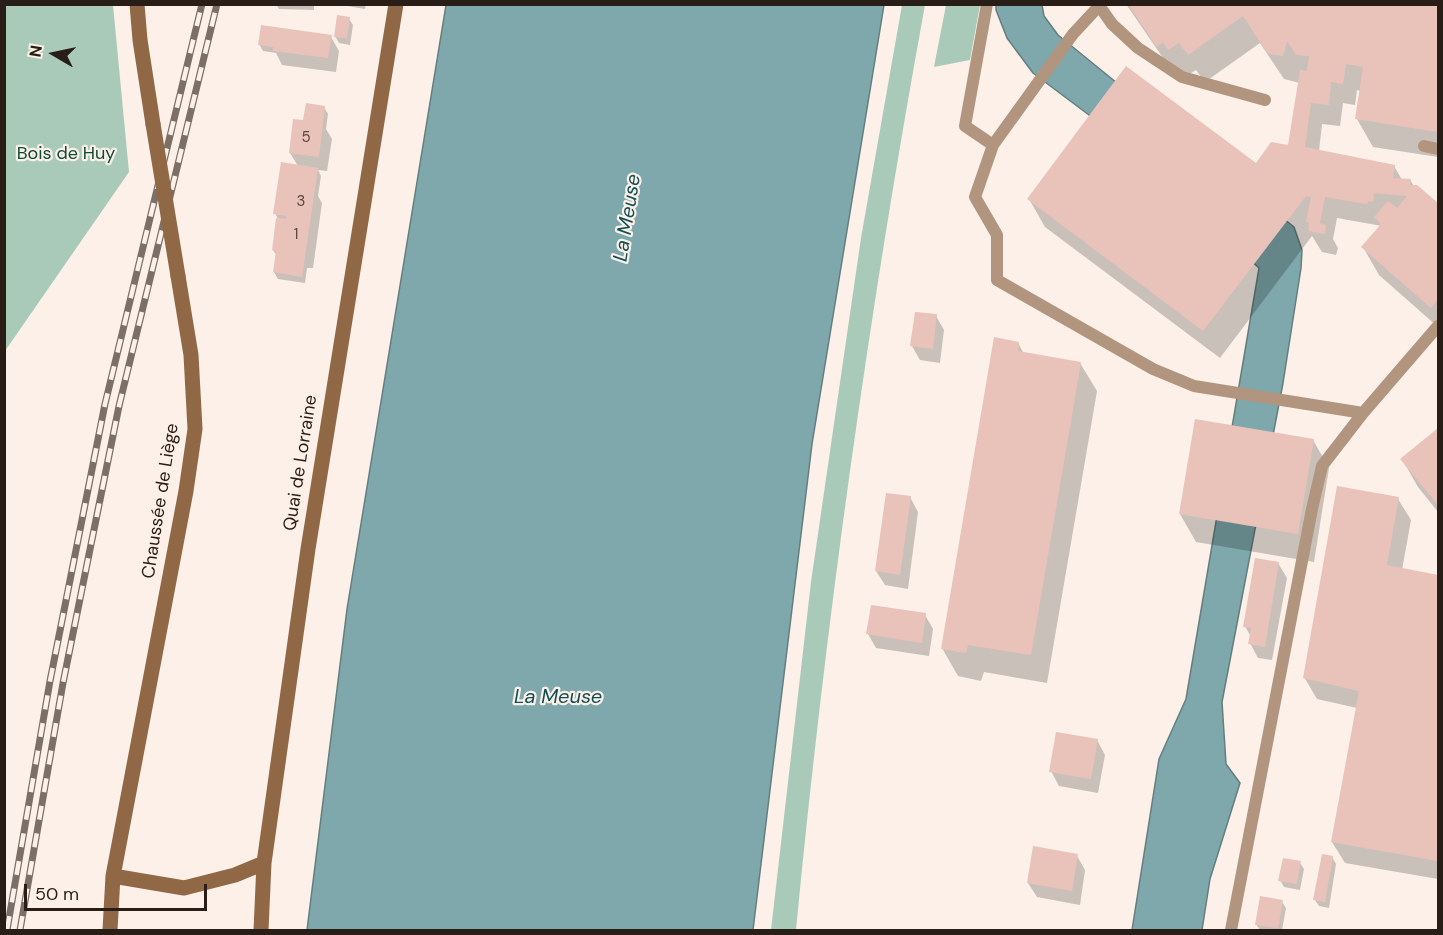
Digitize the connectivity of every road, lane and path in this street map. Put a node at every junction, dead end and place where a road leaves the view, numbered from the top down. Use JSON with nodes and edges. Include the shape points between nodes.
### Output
{"nodes":[{"id":1,"x":137,"y":4,"type":"edge"},
{"id":2,"x":396,"y":4,"type":"edge"},
{"id":3,"x":987,"y":4,"type":"edge"},
{"id":4,"x":1098,"y":5,"type":"edge"},
{"id":5,"x":1265,"y":100,"type":"dead end"},
{"id":6,"x":993,"y":145,"type":"junction"},
{"id":7,"x":1424,"y":146,"type":"dead end"},
{"id":8,"x":1438,"y":149,"type":"edge"},
{"id":9,"x":1438,"y":326,"type":"edge"},
{"id":10,"x":1363,"y":413,"type":"junction"},
{"id":11,"x":264,"y":863,"type":"junction"},
{"id":12,"x":113,"y":876,"type":"junction"},
{"id":13,"x":111,"y":930,"type":"edge"},
{"id":14,"x":261,"y":930,"type":"edge"},
{"id":15,"x":1231,"y":930,"type":"edge"}],
"edges":[{"from":1,"to":12,"type":"main road","name":"Chaussée de Liège","bridge":true,"via":[[191,356],[195,429]]},
{"from":2,"to":11,"type":"main road","name":"Quai de Lorraine","via":[[308,549]]},
{"from":3,"to":6,"type":"lane","via":[[965,126]]},
{"from":4,"to":5,"type":"lane","via":[[1138,48],[1182,77]]},
{"from":4,"to":6,"type":"lane"},
{"from":6,"to":10,"type":"lane","via":[[975,197],[998,235],[997,280],[1152,369],[1194,386]]},
{"from":7,"to":8,"type":"lane"},
{"from":9,"to":10,"type":"lane"},
{"from":10,"to":15,"type":"lane","via":[[1322,466]]},
{"from":11,"to":12,"type":"main road","via":[[184,888]]},
{"from":11,"to":14,"type":"main road","name":"Quai de Lorraine"},
{"from":12,"to":13,"type":"main road","name":"Chaussée de Liège"}]}
